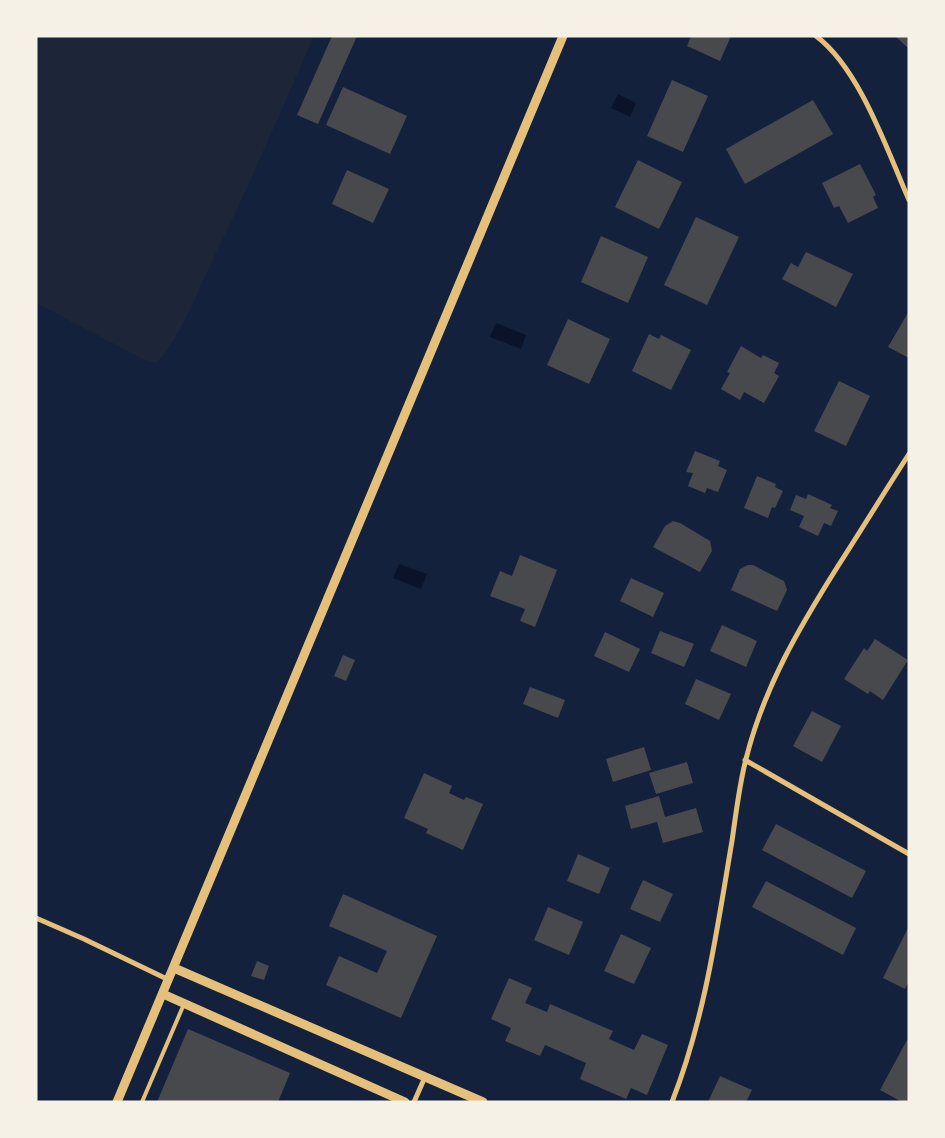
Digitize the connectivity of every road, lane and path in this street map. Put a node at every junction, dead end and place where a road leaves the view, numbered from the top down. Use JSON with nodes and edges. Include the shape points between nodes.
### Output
{"nodes":[{"id":1,"x":564,"y":36,"type":"edge"},
{"id":2,"x":816,"y":36,"type":"edge"},
{"id":3,"x":909,"y":200,"type":"edge"},
{"id":4,"x":909,"y":454,"type":"edge"},
{"id":5,"x":745,"y":760,"type":"junction"},
{"id":6,"x":909,"y":854,"type":"edge"},
{"id":7,"x":36,"y":918,"type":"edge"},
{"id":8,"x":174,"y":968,"type":"junction"},
{"id":9,"x":169,"y":980,"type":"junction"},
{"id":10,"x":163,"y":994,"type":"junction"},
{"id":11,"x":184,"y":1004,"type":"junction"},
{"id":12,"x":425,"y":1077,"type":"junction"},
{"id":13,"x":117,"y":1102,"type":"edge"},
{"id":14,"x":142,"y":1102,"type":"edge"},
{"id":15,"x":405,"y":1102,"type":"edge"},
{"id":16,"x":414,"y":1102,"type":"edge"},
{"id":17,"x":483,"y":1102,"type":"edge"},
{"id":18,"x":672,"y":1102,"type":"edge"}],
"edges":[{"from":1,"to":8,"type":"street"},
{"from":2,"to":3,"type":"street","via":[[841,61],[855,83]]},
{"from":4,"to":5,"type":"street","via":[[785,654],[764,700]]},
{"from":5,"to":6,"type":"street"},
{"from":5,"to":18,"type":"street","via":[[707,984],[689,1055]]},
{"from":7,"to":9,"type":"street"},
{"from":8,"to":9,"type":"street"},
{"from":8,"to":12,"type":"street"},
{"from":9,"to":10,"type":"street"},
{"from":10,"to":11,"type":"street"},
{"from":10,"to":13,"type":"street"},
{"from":11,"to":14,"type":"lane"},
{"from":11,"to":15,"type":"street"},
{"from":12,"to":16,"type":"street"},
{"from":12,"to":17,"type":"street"}]}
